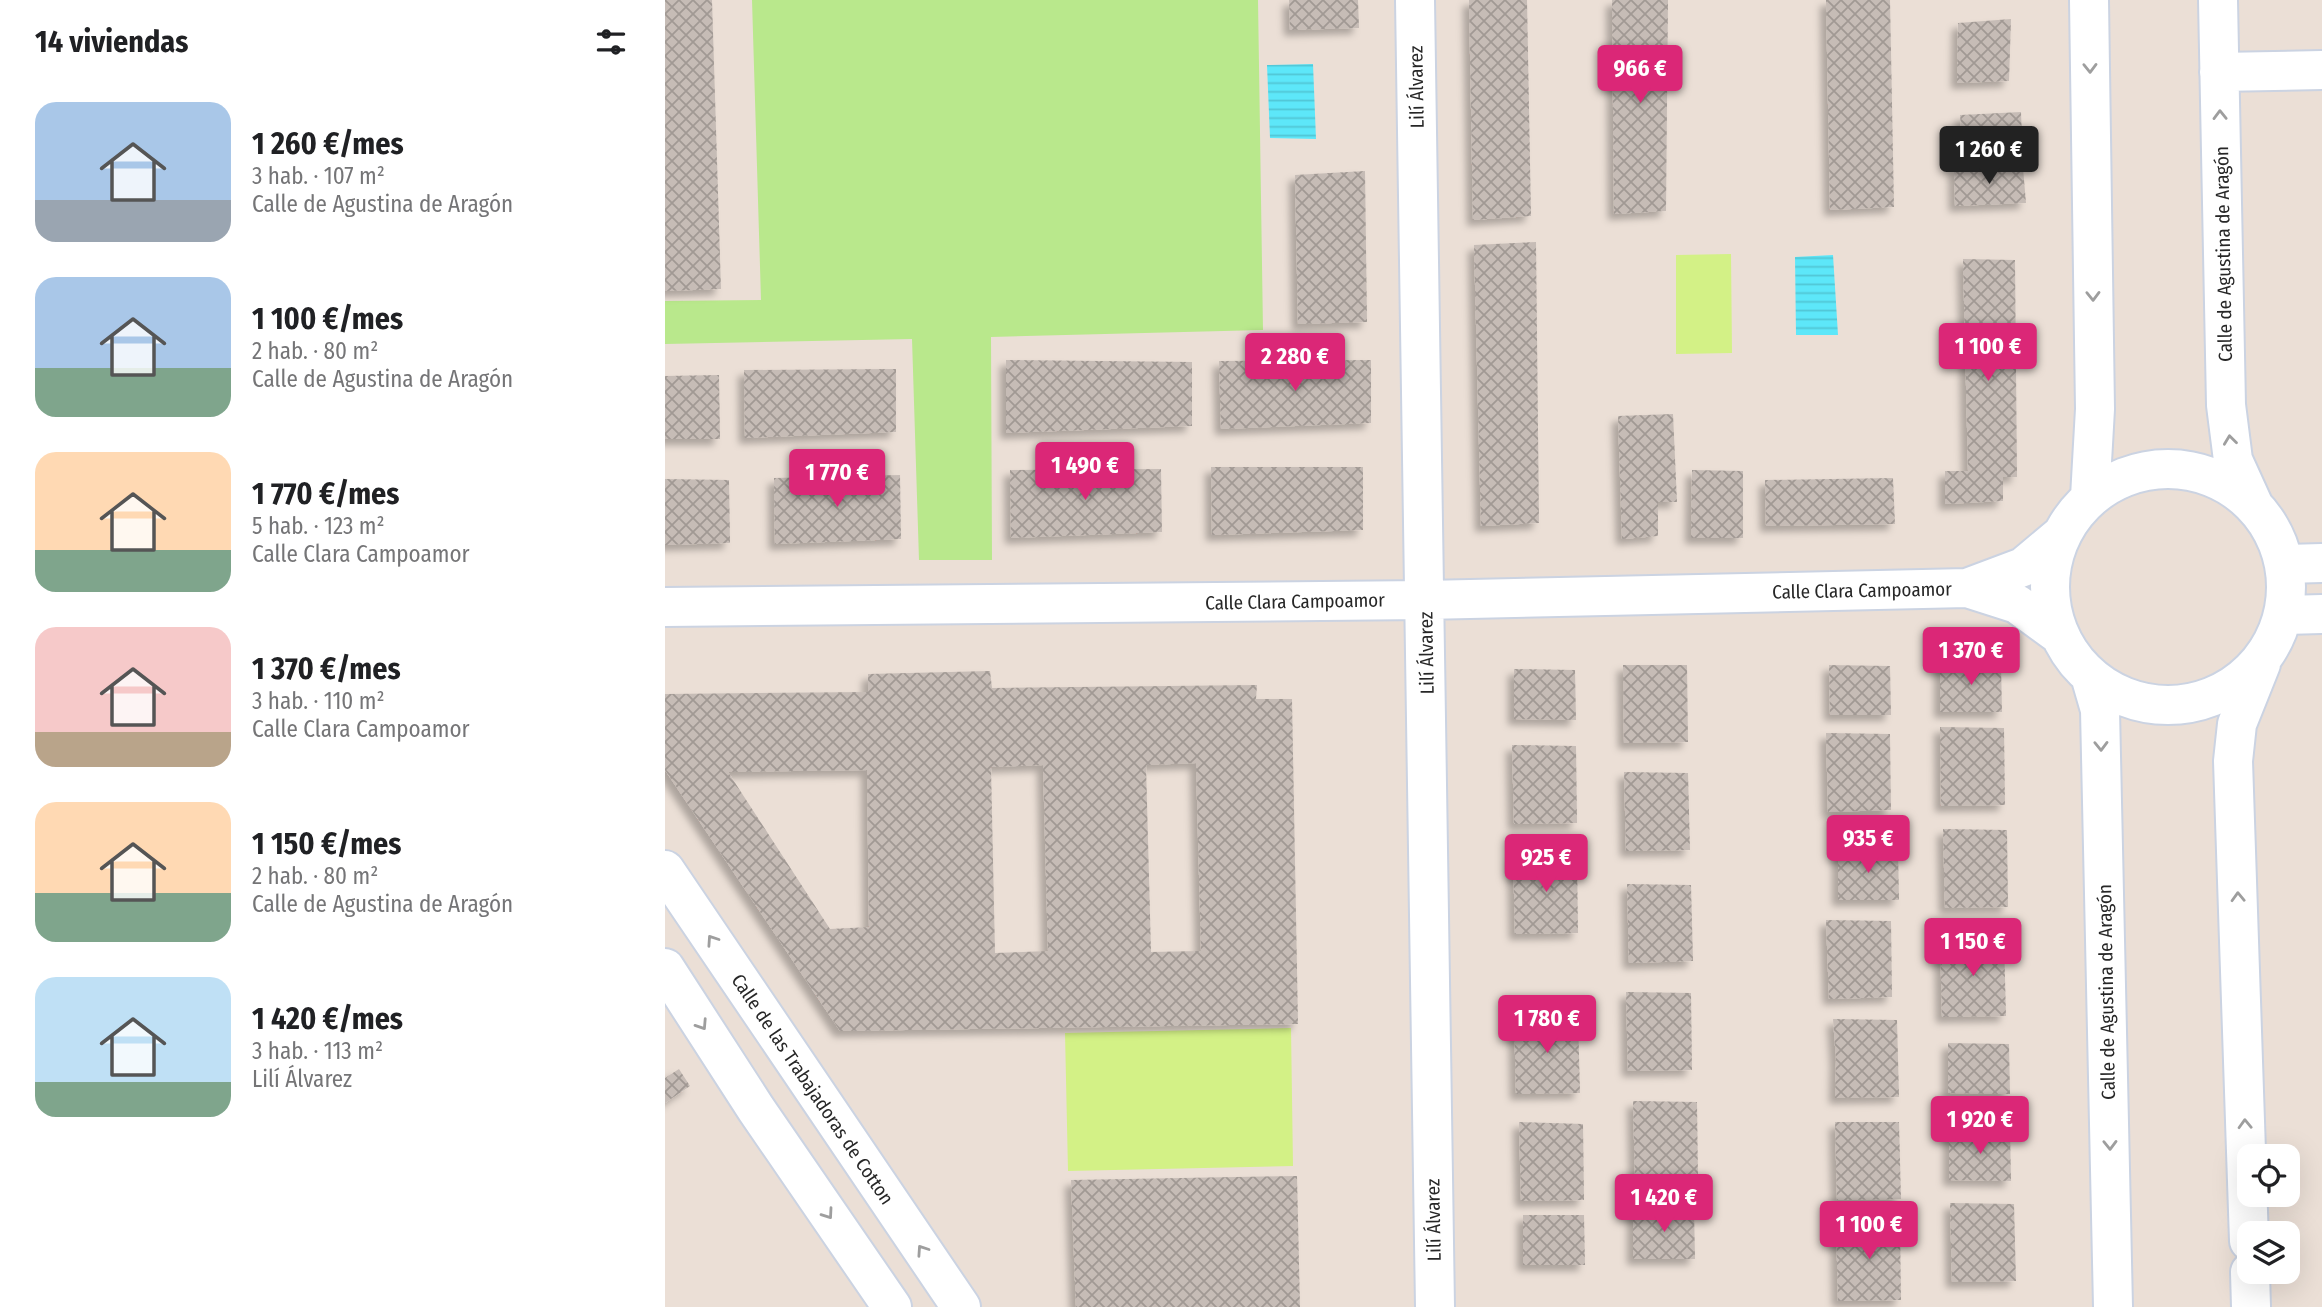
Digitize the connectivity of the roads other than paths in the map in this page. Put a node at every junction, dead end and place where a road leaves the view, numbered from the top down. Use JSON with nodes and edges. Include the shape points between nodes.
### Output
{"nodes":[{"id":1,"x":1415,"y":0,"type":"edge"},
{"id":2,"x":2089,"y":0,"type":"edge"},
{"id":3,"x":2218,"y":0,"type":"edge"},
{"id":4,"x":2322,"y":70,"type":"edge"},
{"id":5,"x":2219,"y":72,"type":"junction"},
{"id":6,"x":2089,"y":498,"type":"junction"},
{"id":7,"x":2253,"y":504,"type":"junction"},
{"id":8,"x":2060,"y":536,"type":"junction"},
{"id":9,"x":2304,"y":563,"type":"edge"},
{"id":10,"x":1968,"y":588,"type":"junction"},
{"id":11,"x":1425,"y":600,"type":"junction"},
{"id":12,"x":665,"y":607,"type":"edge"},
{"id":13,"x":2322,"y":614,"type":"edge"},
{"id":14,"x":2283,"y":615,"type":"junction"},
{"id":15,"x":2058,"y":634,"type":"junction"},
{"id":16,"x":2262,"y":661,"type":"junction"},
{"id":17,"x":2091,"y":679,"type":"junction"},
{"id":18,"x":665,"y":870,"type":"edge"},
{"id":19,"x":665,"y":968,"type":"edge"},
{"id":20,"x":2248,"y":1221,"type":"edge"},
{"id":21,"x":2250,"y":1284,"type":"edge"},
{"id":22,"x":892,"y":1307,"type":"edge"},
{"id":23,"x":961,"y":1307,"type":"edge"},
{"id":24,"x":1434,"y":1307,"type":"edge"},
{"id":25,"x":2113,"y":1307,"type":"edge"},
{"id":26,"x":2251,"y":1307,"type":"edge"}],
"edges":[{"from":1,"to":11,"type":"street","name":"Lilí Álvarez"},
{"from":2,"to":6,"type":"street","one_way":true,"via":[[2095,409]]},
{"from":3,"to":5,"type":"street","name":"Calle de Agustina de Aragón"},
{"from":4,"to":5,"type":"street"},
{"from":7,"to":5,"type":"street","name":"Calle de Agustina de Aragón","one_way":true,"via":[[2233,460],[2226,405]]},
{"from":6,"to":7,"type":"street","via":[[2120,478],[2155,469],[2191,470],[2225,482]]},
{"from":6,"to":8,"type":"street"},
{"from":7,"to":9,"type":"street"},
{"from":8,"to":10,"type":"street","name":"Calle Clara Campoamor","via":[[2023,567]]},
{"from":8,"to":15,"type":"street","via":[[2050,568],[2049,601]]},
{"from":9,"to":14,"type":"street"},
{"from":10,"to":11,"type":"street","name":"Calle Clara Campoamor"},
{"from":10,"to":15,"type":"street","name":"Calle Clara Campoamor","via":[[2017,604]]},
{"from":11,"to":12,"type":"street","name":"Calle Clara Campoamor"},
{"from":11,"to":24,"type":"street","name":"Lilí Álvarez"},
{"from":13,"to":14,"type":"street"},
{"from":14,"to":16,"type":"street"},
{"from":15,"to":17,"type":"street"},
{"from":16,"to":17,"type":"street","via":[[2234,687],[2200,702],[2162,706],[2125,698]]},
{"from":20,"to":16,"type":"street","one_way":true,"via":[[2233,761],[2237,724]]},
{"from":17,"to":25,"type":"street","name":"Calle de Agustina de Aragón","one_way":true,"via":[[2100,710]]},
{"from":23,"to":18,"type":"street","name":"Calle de las Trabajadoras de Cotton","one_way":true},
{"from":19,"to":22,"type":"street","one_way":true},
{"from":21,"to":26,"type":"street"}]}
